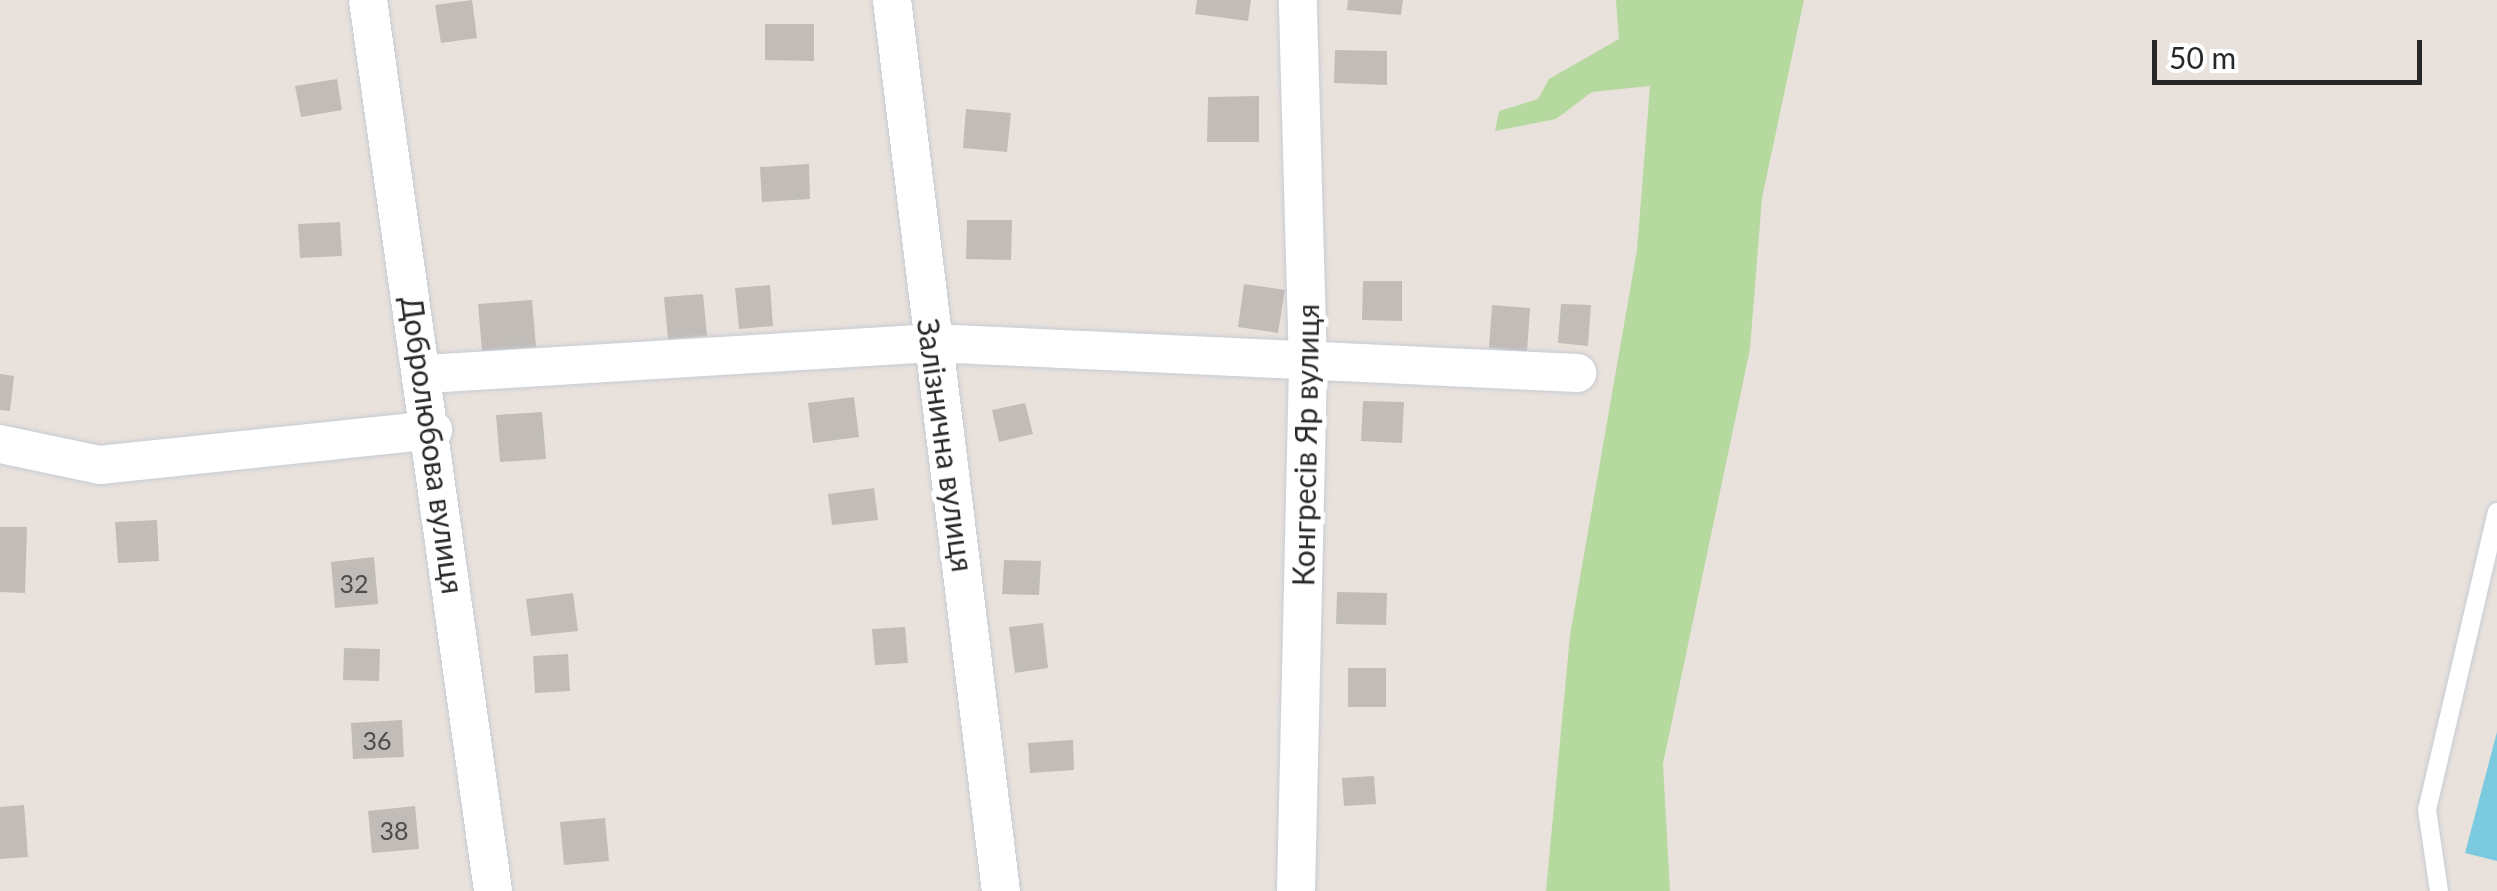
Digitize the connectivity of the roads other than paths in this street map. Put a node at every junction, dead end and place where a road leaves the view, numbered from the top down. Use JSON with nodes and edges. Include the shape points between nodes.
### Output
{"nodes":[{"id":1,"x":368,"y":0,"type":"edge"},
{"id":2,"x":892,"y":0,"type":"edge"},
{"id":3,"x":1298,"y":0,"type":"edge"},
{"id":4,"x":932,"y":344,"type":"junction"},
{"id":5,"x":1308,"y":366,"type":"junction"},
{"id":6,"x":1576,"y":373,"type":"dead end"},
{"id":7,"x":426,"y":374,"type":"junction"},
{"id":8,"x":433,"y":430,"type":"junction"},
{"id":9,"x":0,"y":444,"type":"edge"},
{"id":10,"x":2497,"y":512,"type":"edge"},
{"id":11,"x":493,"y":891,"type":"edge"},
{"id":12,"x":1001,"y":891,"type":"edge"},
{"id":13,"x":1296,"y":891,"type":"edge"},
{"id":14,"x":2440,"y":891,"type":"edge"}],
"edges":[{"from":1,"to":7,"type":"street","name":"Добролюбова вулиця"},
{"from":2,"to":4,"type":"street","name":"Залізнична вулиця"},
{"from":3,"to":5,"type":"street","name":"Конгресів Яр вулиця"},
{"from":4,"to":5,"type":"street"},
{"from":4,"to":7,"type":"street"},
{"from":4,"to":12,"type":"street","name":"Залізнична вулиця"},
{"from":5,"to":6,"type":"street"},
{"from":5,"to":13,"type":"street","name":"Конгресів Яр вулиця"},
{"from":7,"to":8,"type":"street","name":"Добролюбова вулиця"},
{"from":8,"to":9,"type":"street","via":[[100,465]]},
{"from":8,"to":11,"type":"street","name":"Добролюбова вулиця"},
{"from":10,"to":14,"type":"lane","via":[[2426,810]]}]}
